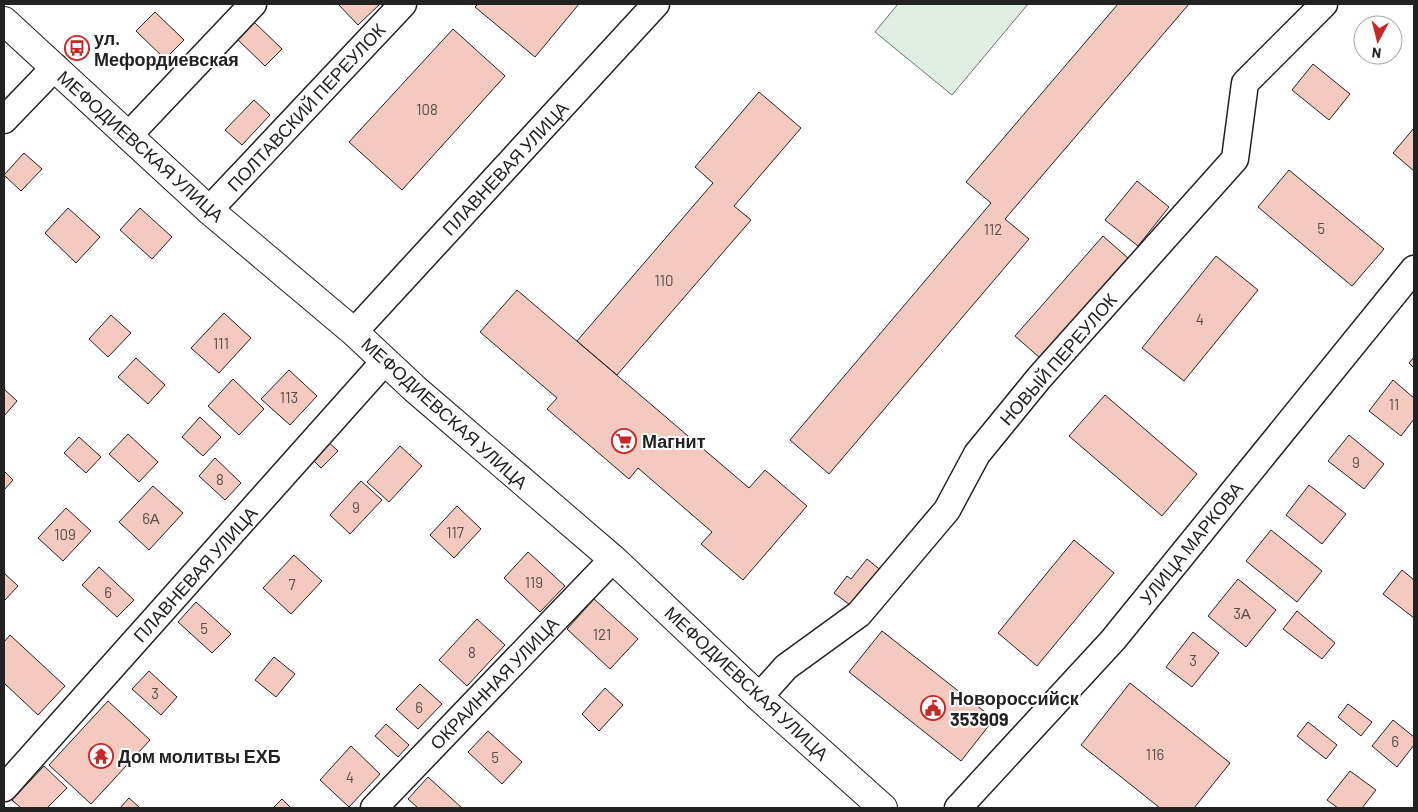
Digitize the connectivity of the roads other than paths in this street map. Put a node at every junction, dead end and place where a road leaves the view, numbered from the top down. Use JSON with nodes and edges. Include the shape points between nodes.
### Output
{"nodes":[{"id":1,"x":253,"y":4,"type":"edge"},
{"id":2,"x":403,"y":4,"type":"edge"},
{"id":3,"x":656,"y":4,"type":"edge"},
{"id":4,"x":1324,"y":4,"type":"edge"},
{"id":5,"x":4,"y":21,"type":"edge"},
{"id":6,"x":55,"y":67,"type":"junction"},
{"id":7,"x":4,"y":120,"type":"edge"},
{"id":8,"x":128,"y":136,"type":"junction"},
{"id":9,"x":209,"y":210,"type":"junction"},
{"id":10,"x":1414,"y":269,"type":"edge"},
{"id":11,"x":354,"y":332,"type":"junction"},
{"id":12,"x":385,"y":361,"type":"junction"},
{"id":13,"x":613,"y":559,"type":"junction"},
{"id":14,"x":759,"y":697,"type":"junction"},
{"id":15,"x":4,"y":788,"type":"edge"},
{"id":16,"x":374,"y":808,"type":"edge"},
{"id":17,"x":883,"y":808,"type":"edge"},
{"id":18,"x":958,"y":808,"type":"edge"}],
"edges":[{"from":1,"to":8,"type":"street"},
{"from":2,"to":9,"type":"street","name":"ПОЛТАВСКИЙ ПЕРЕУЛОК"},
{"from":3,"to":11,"type":"street","name":"ПЛАВНЕВАЯ УЛИЦА"},
{"from":4,"to":14,"type":"street","name":"НОВЫЙ ПЕРЕУЛОК","via":[[1246,83],[1235,160],[1039,378],[977,454],[947,510],[858,614],[786,667]]},
{"from":5,"to":6,"type":"main road","name":"МЕФОДИЕВСКАЯ УЛИЦА"},
{"from":6,"to":7,"type":"street"},
{"from":6,"to":8,"type":"main road","name":"МЕФОДИЕВСКАЯ УЛИЦА"},
{"from":8,"to":9,"type":"main road","name":"МЕФОДИЕВСКАЯ УЛИЦА"},
{"from":9,"to":11,"type":"main road","name":"МЕФОДИЕВСКАЯ УЛИЦА"},
{"from":10,"to":18,"type":"street","name":"УЛИЦА МАРКОВА","via":[[1113,640]]},
{"from":11,"to":12,"type":"main road","name":"МЕФОДИЕВСКАЯ УЛИЦА"},
{"from":12,"to":13,"type":"main road","name":"МЕФОДИЕВСКАЯ УЛИЦА"},
{"from":12,"to":15,"type":"street","name":"ПЛАВНЕВАЯ УЛИЦА"},
{"from":13,"to":14,"type":"main road","name":"МЕФОДИЕВСКАЯ УЛИЦА"},
{"from":13,"to":16,"type":"street","name":"ОКРАИННАЯ УЛИЦА"},
{"from":14,"to":17,"type":"main road","name":"МЕФОДИЕВСКАЯ УЛИЦА"}]}
